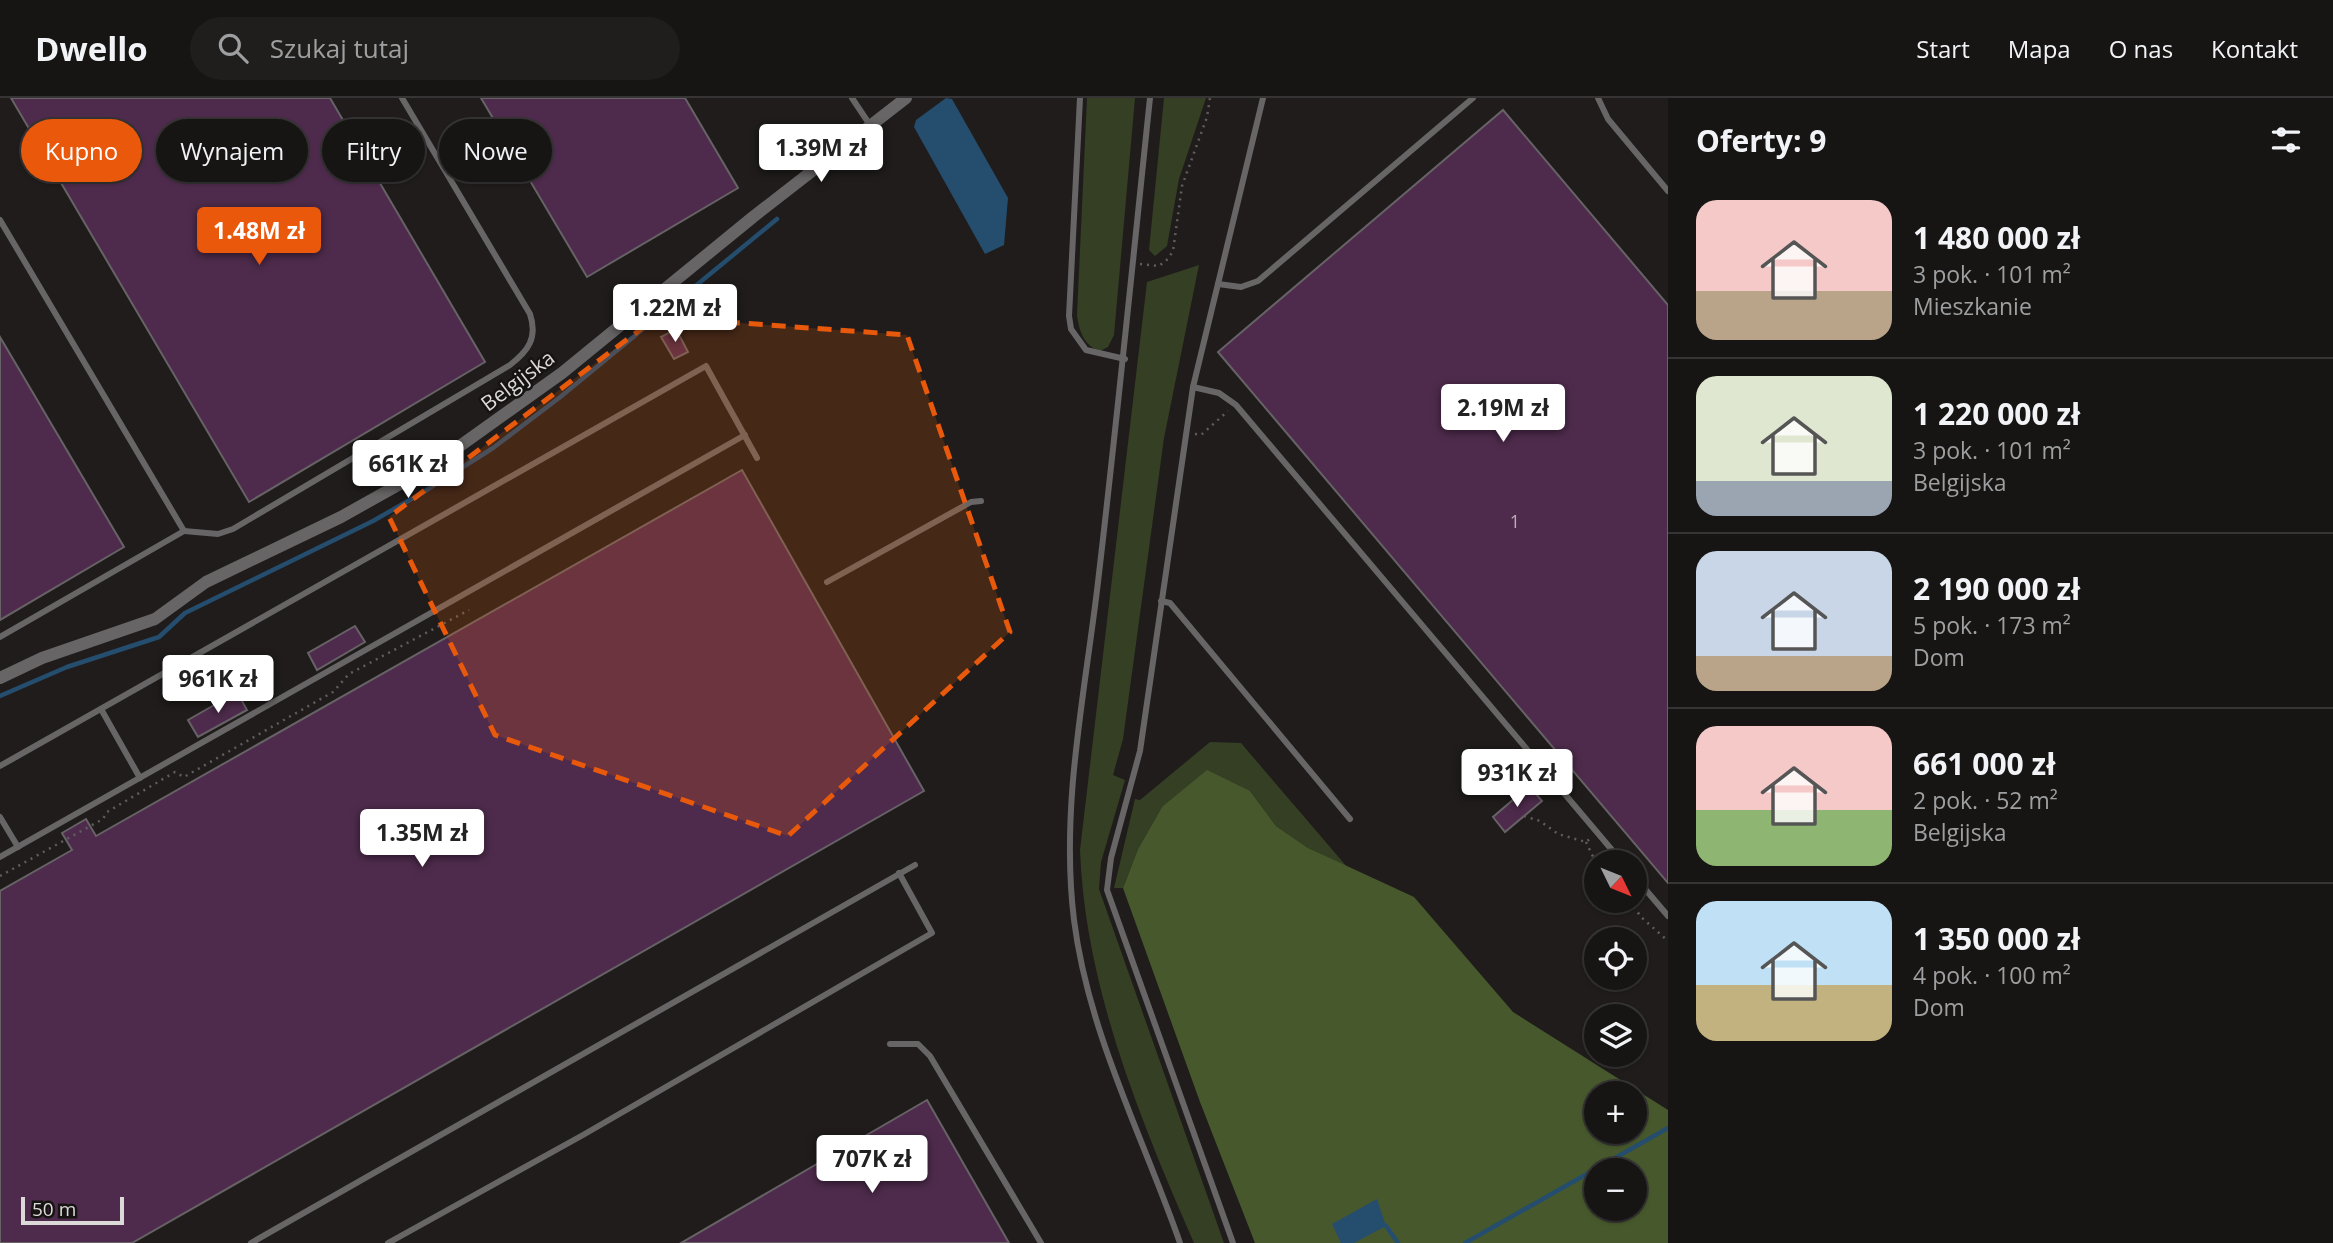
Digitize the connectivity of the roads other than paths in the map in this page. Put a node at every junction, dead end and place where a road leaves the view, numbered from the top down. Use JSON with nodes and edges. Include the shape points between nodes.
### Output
{"nodes":[{"id":1,"x":402,"y":98,"type":"edge"},
{"id":2,"x":852,"y":98,"type":"edge"},
{"id":3,"x":906,"y":98,"type":"edge"},
{"id":4,"x":1080,"y":98,"type":"edge"},
{"id":5,"x":1150,"y":98,"type":"edge"},
{"id":6,"x":1263,"y":98,"type":"edge"},
{"id":7,"x":1473,"y":98,"type":"edge"},
{"id":8,"x":1598,"y":98,"type":"edge"},
{"id":9,"x":870,"y":125,"type":"junction"},
{"id":10,"x":1668,"y":191,"type":"edge"},
{"id":11,"x":0,"y":220,"type":"edge"},
{"id":12,"x":1218,"y":284,"type":"junction"},
{"id":13,"x":1125,"y":359,"type":"junction"},
{"id":14,"x":1193,"y":387,"type":"junction"},
{"id":15,"x":745,"y":435,"type":"junction"},
{"id":16,"x":757,"y":458,"type":"dead end"},
{"id":17,"x":981,"y":501,"type":"dead end"},
{"id":18,"x":184,"y":531,"type":"junction"},
{"id":19,"x":827,"y":582,"type":"dead end"},
{"id":20,"x":1161,"y":601,"type":"junction"},
{"id":21,"x":0,"y":637,"type":"edge"},
{"id":22,"x":0,"y":678,"type":"edge"},
{"id":23,"x":101,"y":709,"type":"junction"},
{"id":24,"x":0,"y":766,"type":"edge"},
{"id":25,"x":140,"y":778,"type":"junction"},
{"id":26,"x":0,"y":817,"type":"edge"},
{"id":27,"x":1350,"y":819,"type":"dead end"},
{"id":28,"x":18,"y":847,"type":"junction"},
{"id":29,"x":1612,"y":850,"type":"edge"},
{"id":30,"x":0,"y":857,"type":"edge"},
{"id":31,"x":915,"y":865,"type":"dead end"},
{"id":32,"x":899,"y":873,"type":"junction"},
{"id":33,"x":1647,"y":891,"type":"edge"},
{"id":34,"x":1668,"y":916,"type":"edge"},
{"id":35,"x":890,"y":1044,"type":"dead end"},
{"id":36,"x":251,"y":1243,"type":"edge"},
{"id":37,"x":388,"y":1243,"type":"edge"},
{"id":38,"x":1041,"y":1243,"type":"edge"},
{"id":39,"x":1180,"y":1243,"type":"edge"},
{"id":40,"x":1233,"y":1243,"type":"edge"}],
"edges":[{"from":1,"to":18,"type":"lane","via":[[530,314],[530,344],[510,365],[233,529],[218,534]]},
{"from":2,"to":9,"type":"lane"},
{"from":3,"to":9,"type":"street","name":"Belgijska"},
{"from":4,"to":13,"type":"lane","via":[[1071,328],[1086,350]]},
{"from":5,"to":13,"type":"lane"},
{"from":6,"to":12,"type":"lane"},
{"from":7,"to":12,"type":"lane","via":[[1258,281],[1241,287]]},
{"from":8,"to":10,"type":"lane","via":[[1608,119]]},
{"from":9,"to":22,"type":"street","name":"Belgijska","via":[[562,373],[432,466],[341,517],[206,582],[155,619],[42,658]]},
{"from":11,"to":18,"type":"lane"},
{"from":12,"to":14,"type":"lane"},
{"from":13,"to":39,"type":"lane","via":[[1071,790],[1070,886],[1094,1011]]},
{"from":14,"to":20,"type":"lane"},
{"from":14,"to":29,"type":"lane","via":[[1219,393],[1236,405]]},
{"from":15,"to":16,"type":"lane"},
{"from":15,"to":23,"type":"lane","via":[[706,366]]},
{"from":15,"to":25,"type":"lane"},
{"from":17,"to":19,"type":"lane","via":[[971,502]]},
{"from":18,"to":21,"type":"lane"},
{"from":20,"to":27,"type":"lane","via":[[1170,603]]},
{"from":20,"to":40,"type":"lane","via":[[1140,751],[1107,890]]},
{"from":23,"to":24,"type":"lane"},
{"from":23,"to":25,"type":"lane"},
{"from":25,"to":28,"type":"lane"},
{"from":26,"to":28,"type":"lane"},
{"from":28,"to":30,"type":"lane"},
{"from":31,"to":32,"type":"lane"},
{"from":32,"to":36,"type":"lane"},
{"from":32,"to":37,"type":"lane","via":[[932,933]]},
{"from":33,"to":34,"type":"lane"},
{"from":35,"to":38,"type":"lane","via":[[918,1044],[930,1056]]}]}
